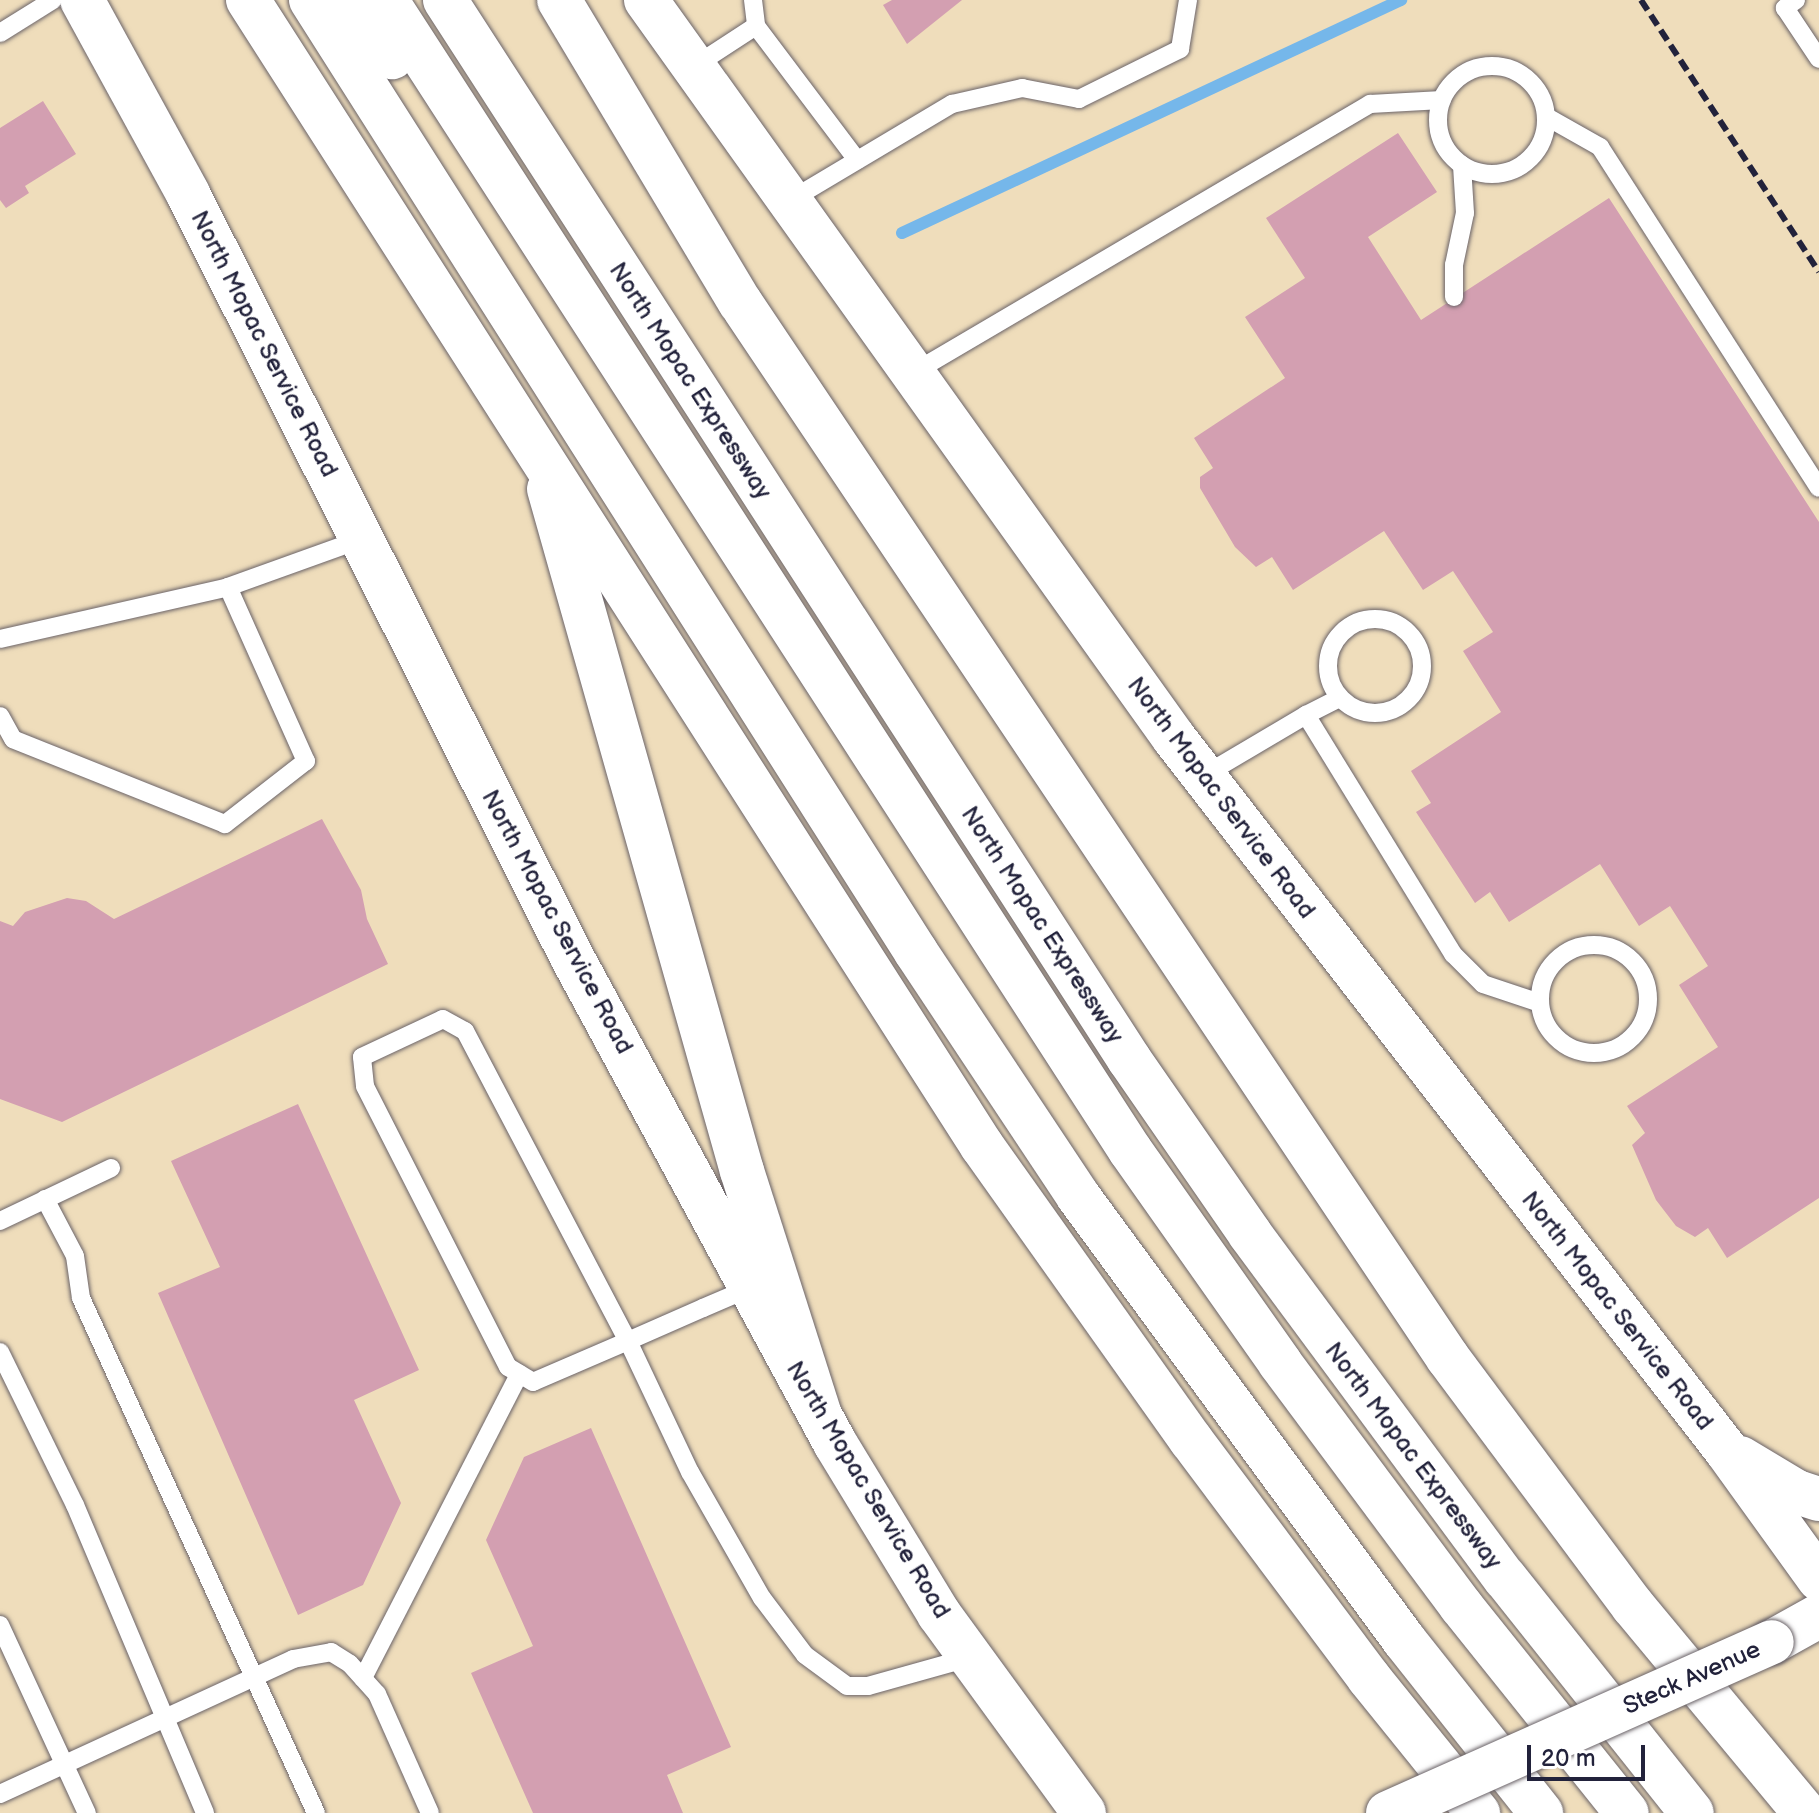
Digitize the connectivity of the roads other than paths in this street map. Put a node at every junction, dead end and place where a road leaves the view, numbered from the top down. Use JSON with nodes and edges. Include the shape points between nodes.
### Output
{"nodes":[{"id":1,"x":53,"y":0,"type":"edge"},
{"id":2,"x":82,"y":0,"type":"edge"},
{"id":3,"x":248,"y":0,"type":"edge"},
{"id":4,"x":311,"y":0,"type":"edge"},
{"id":5,"x":333,"y":0,"type":"edge"},
{"id":6,"x":352,"y":0,"type":"edge"},
{"id":7,"x":386,"y":0,"type":"edge"},
{"id":8,"x":445,"y":0,"type":"edge"},
{"id":9,"x":559,"y":0,"type":"edge"},
{"id":10,"x":646,"y":0,"type":"edge"},
{"id":11,"x":753,"y":0,"type":"edge"},
{"id":12,"x":1188,"y":0,"type":"edge"},
{"id":13,"x":1786,"y":3,"type":"edge"},
{"id":14,"x":756,"y":26,"type":"junction"},
{"id":15,"x":0,"y":33,"type":"edge"},
{"id":16,"x":1819,"y":59,"type":"edge"},
{"id":17,"x":693,"y":67,"type":"junction"},
{"id":18,"x":1442,"y":100,"type":"junction"},
{"id":19,"x":1547,"y":117,"type":"junction"},
{"id":20,"x":857,"y":160,"type":"junction"},
{"id":21,"x":493,"y":163,"type":"junction"},
{"id":22,"x":1462,"y":165,"type":"junction"},
{"id":23,"x":438,"y":198,"type":"junction"},
{"id":24,"x":789,"y":201,"type":"junction"},
{"id":25,"x":1454,"y":297,"type":"dead end"},
{"id":26,"x":911,"y":374,"type":"junction"},
{"id":27,"x":538,"y":448,"type":"junction"},
{"id":28,"x":1819,"y":488,"type":"edge"},
{"id":29,"x":362,"y":539,"type":"junction"},
{"id":30,"x":228,"y":587,"type":"junction"},
{"id":31,"x":0,"y":639,"type":"edge"},
{"id":32,"x":1339,"y":698,"type":"junction"},
{"id":33,"x":1306,"y":715,"type":"junction"},
{"id":34,"x":0,"y":716,"type":"edge"},
{"id":35,"x":1203,"y":776,"type":"junction"},
{"id":36,"x":1540,"y":1003,"type":"junction"},
{"id":37,"x":111,"y":1168,"type":"dead end"},
{"id":38,"x":45,"y":1199,"type":"junction"},
{"id":39,"x":0,"y":1221,"type":"edge"},
{"id":40,"x":752,"y":1287,"type":"junction"},
{"id":41,"x":628,"y":1341,"type":"junction"},
{"id":42,"x":0,"y":1352,"type":"edge"},
{"id":43,"x":519,"y":1374,"type":"junction"},
{"id":44,"x":819,"y":1412,"type":"junction"},
{"id":45,"x":1726,"y":1450,"type":"junction"},
{"id":46,"x":1819,"y":1499,"type":"edge"},
{"id":47,"x":1819,"y":1579,"type":"edge"},
{"id":48,"x":1819,"y":1616,"type":"edge"},
{"id":49,"x":0,"y":1625,"type":"edge"},
{"id":50,"x":970,"y":1657,"type":"junction"},
{"id":51,"x":253,"y":1678,"type":"junction"},
{"id":52,"x":363,"y":1678,"type":"junction"},
{"id":53,"x":163,"y":1719,"type":"junction"},
{"id":54,"x":64,"y":1765,"type":"junction"},
{"id":55,"x":0,"y":1794,"type":"edge"},
{"id":56,"x":87,"y":1813,"type":"edge"},
{"id":57,"x":205,"y":1813,"type":"edge"},
{"id":58,"x":316,"y":1813,"type":"edge"},
{"id":59,"x":430,"y":1813,"type":"edge"},
{"id":60,"x":1084,"y":1813,"type":"edge"},
{"id":61,"x":1388,"y":1813,"type":"edge"},
{"id":62,"x":1478,"y":1813,"type":"edge"},
{"id":63,"x":1541,"y":1813,"type":"edge"},
{"id":64,"x":1627,"y":1813,"type":"edge"},
{"id":65,"x":1692,"y":1813,"type":"edge"},
{"id":66,"x":1805,"y":1813,"type":"edge"}],
"edges":[{"from":1,"to":15,"type":"lane"},
{"from":2,"to":29,"type":"main road","name":"North Mopac Service Road","via":[[188,194]]},
{"from":3,"to":27,"type":"main road"},
{"from":4,"to":23,"type":"main road"},
{"from":5,"to":23,"type":"main road","via":[[374,61]]},
{"from":6,"to":21,"type":"main road","via":[[384,49]]},
{"from":7,"to":21,"type":"main road"},
{"from":8,"to":65,"type":"main road","name":"North Mopac Expressway","via":[[1121,1046],[1250,1234],[1505,1578]]},
{"from":9,"to":66,"type":"main road","via":[[757,328],[1448,1358],[1623,1593]]},
{"from":10,"to":17,"type":"main road","name":"North Mopac Service Road"},
{"from":11,"to":14,"type":"lane"},
{"from":12,"to":20,"type":"lane","via":[[1180,49],[1079,99],[1022,88],[952,104]]},
{"from":13,"to":16,"type":"lane"},
{"from":14,"to":17,"type":"lane"},
{"from":14,"to":20,"type":"lane"},
{"from":17,"to":24,"type":"main road","name":"North Mopac Service Road"},
{"from":18,"to":19,"type":"lane","via":[[1466,72],[1503,66],[1534,85]]},
{"from":18,"to":22,"type":"lane","via":[[1440,136]]},
{"from":18,"to":26,"type":"lane","via":[[1370,104]]},
{"from":19,"to":22,"type":"lane","via":[[1545,134],[1527,162],[1495,174]]},
{"from":19,"to":28,"type":"lane","via":[[1600,147]]},
{"from":20,"to":24,"type":"lane"},
{"from":21,"to":64,"type":"main road","via":[[1130,1150],[1452,1594]]},
{"from":22,"to":25,"type":"lane","via":[[1465,213],[1454,265]]},
{"from":23,"to":63,"type":"main road","via":[[907,939],[1078,1196],[1404,1640]]},
{"from":24,"to":26,"type":"main road","name":"North Mopac Service Road"},
{"from":26,"to":35,"type":"main road","name":"North Mopac Service Road"},
{"from":27,"to":44,"type":"main road","via":[[746,1185]]},
{"from":27,"to":62,"type":"main road","via":[[982,1146],[1191,1440],[1369,1678]]},
{"from":29,"to":30,"type":"lane"},
{"from":29,"to":40,"type":"main road","name":"North Mopac Service Road","via":[[573,959]]},
{"from":30,"to":31,"type":"lane"},
{"from":30,"to":34,"type":"lane","via":[[306,761],[225,824],[13,739]]},
{"from":32,"to":32,"type":"lane","via":[[1367,714],[1391,710],[1412,697],[1423,666],[1412,635],[1387,620],[1372,618],[1344,630],[1329,655],[1331,685]]},
{"from":32,"to":33,"type":"lane"},
{"from":33,"to":35,"type":"lane"},
{"from":33,"to":36,"type":"lane","via":[[1453,954],[1483,984]]},
{"from":35,"to":45,"type":"main road","name":"North Mopac Service Road"},
{"from":36,"to":36,"type":"lane","via":[[1553,1035],[1568,1046],[1604,1053],[1635,1034],[1649,999],[1638,966],[1609,946],[1592,944],[1560,956],[1549,970]]},
{"from":37,"to":38,"type":"lane"},
{"from":38,"to":39,"type":"lane"},
{"from":38,"to":51,"type":"lane","via":[[75,1256],[81,1298]]},
{"from":40,"to":41,"type":"lane"},
{"from":40,"to":44,"type":"main road","name":"North Mopac Service Road"},
{"from":41,"to":43,"type":"lane","via":[[533,1382]]},
{"from":41,"to":43,"type":"lane","via":[[465,1031],[443,1019],[362,1057],[365,1086],[508,1367]]},
{"from":41,"to":50,"type":"lane","via":[[690,1472],[762,1598],[825,1674],[847,1686],[868,1686]]},
{"from":42,"to":53,"type":"lane","via":[[75,1505]]},
{"from":43,"to":52,"type":"lane"},
{"from":44,"to":50,"type":"main road","name":"North Mopac Service Road"},
{"from":45,"to":46,"type":"main road","via":[[1797,1492]]},
{"from":45,"to":47,"type":"main road","name":"North Mopac Service Road"},
{"from":48,"to":61,"type":"main road","name":"Steck Avenue","bridge":true,"via":[[1772,1642]]},
{"from":49,"to":54,"type":"lane"},
{"from":50,"to":60,"type":"main road","name":"North Mopac Service Road"},
{"from":51,"to":52,"type":"lane","via":[[293,1659],[331,1652]]},
{"from":51,"to":53,"type":"lane"},
{"from":51,"to":58,"type":"lane"},
{"from":52,"to":59,"type":"lane","via":[[377,1694]]},
{"from":53,"to":54,"type":"lane"},
{"from":53,"to":57,"type":"lane"},
{"from":54,"to":55,"type":"lane"},
{"from":54,"to":56,"type":"lane"}]}
